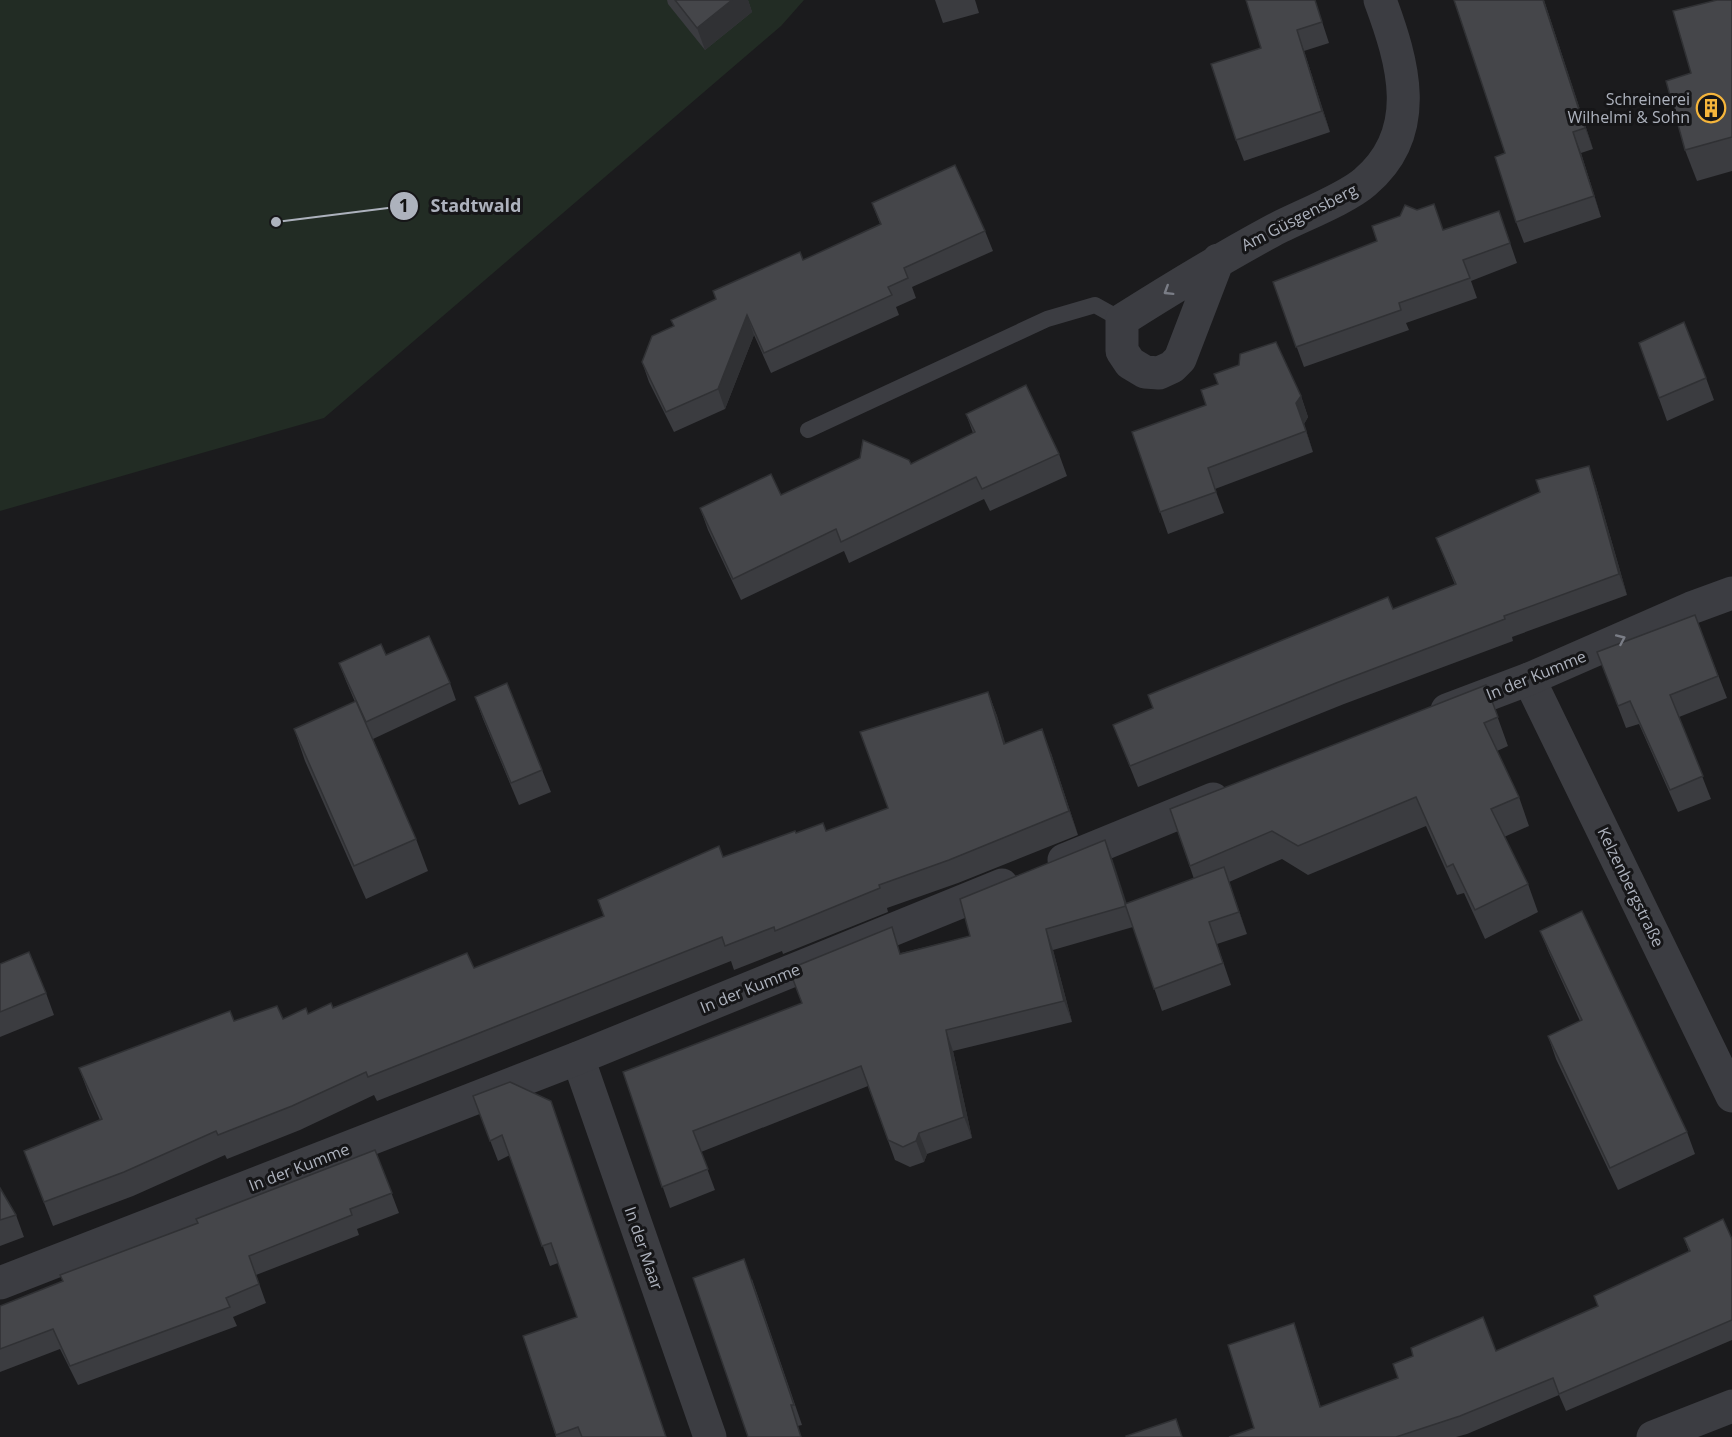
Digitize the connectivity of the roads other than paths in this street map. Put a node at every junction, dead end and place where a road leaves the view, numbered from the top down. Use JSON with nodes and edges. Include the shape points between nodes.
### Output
{"nodes":[{"id":1,"x":1380,"y":0,"type":"edge"},
{"id":2,"x":1218,"y":260,"type":"junction"},
{"id":3,"x":1122,"y":320,"type":"junction"},
{"id":4,"x":808,"y":430,"type":"dead end"},
{"id":5,"x":1732,"y":593,"type":"edge"},
{"id":6,"x":1529,"y":679,"type":"junction"},
{"id":7,"x":1419,"y":721,"type":"edge"},
{"id":8,"x":1243,"y":787,"type":"edge"},
{"id":9,"x":579,"y":1058,"type":"junction"},
{"id":10,"x":1732,"y":1096,"type":"edge"},
{"id":11,"x":0,"y":1282,"type":"edge"},
{"id":12,"x":1732,"y":1406,"type":"edge"},
{"id":13,"x":710,"y":1437,"type":"edge"},
{"id":14,"x":1653,"y":1437,"type":"edge"}],
"edges":[{"from":1,"to":2,"type":"street","name":"Am Güsgensberg","via":[[1405,86],[1402,115],[1385,158],[1364,183]]},
{"from":2,"to":3,"type":"street","name":"Am Güsgensberg","one_way":true},
{"from":2,"to":3,"type":"street","via":[[1180,359],[1172,367],[1160,373],[1145,372],[1130,363],[1122,351]]},
{"from":3,"to":4,"type":"lane","via":[[1095,305],[1047,319]]},
{"from":6,"to":5,"type":"street","name":"In der Kumme","one_way":true},
{"from":6,"to":7,"type":"street","name":"In der Kumme"},
{"from":6,"to":10,"type":"street","name":"Kelzenbergstraße"},
{"from":8,"to":9,"type":"street","name":"In der Kumme"},
{"from":9,"to":11,"type":"street","name":"In der Kumme"},
{"from":9,"to":13,"type":"street","name":"In der Maar"},
{"from":12,"to":14,"type":"street"}]}
